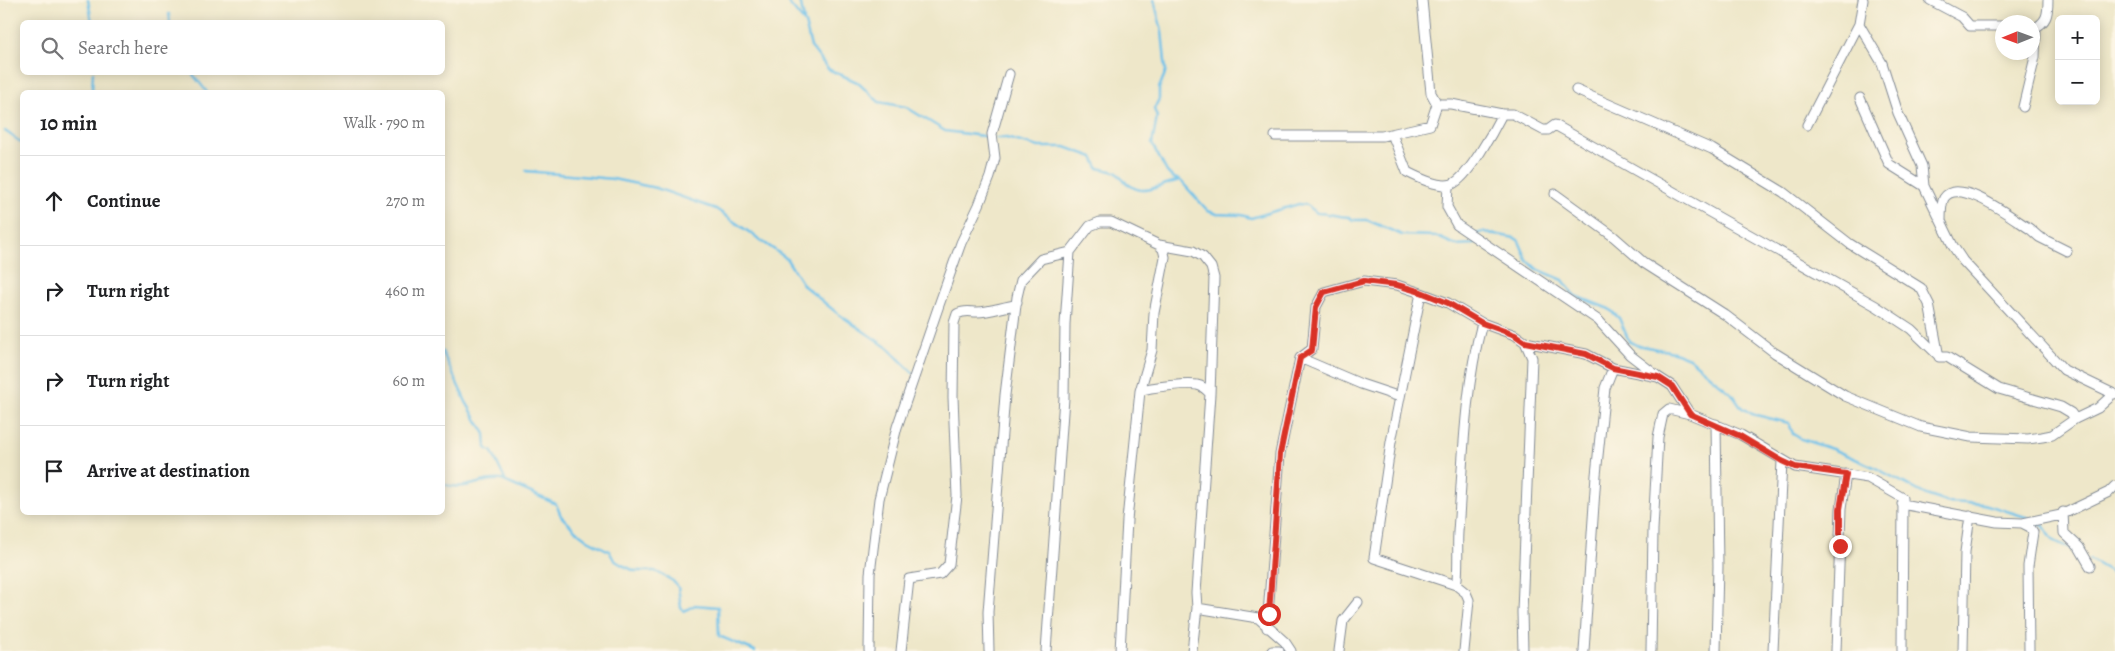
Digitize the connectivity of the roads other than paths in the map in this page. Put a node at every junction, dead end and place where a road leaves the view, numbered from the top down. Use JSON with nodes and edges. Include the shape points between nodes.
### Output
{"nodes":[{"id":1,"x":1422,"y":0,"type":"edge"},
{"id":2,"x":1863,"y":0,"type":"edge"},
{"id":3,"x":1930,"y":0,"type":"edge"},
{"id":4,"x":2048,"y":0,"type":"edge"},
{"id":5,"x":1859,"y":24,"type":"junction"},
{"id":6,"x":1995,"y":26,"type":"edge"},
{"id":7,"x":2040,"y":26,"type":"edge"},
{"id":8,"x":2034,"y":60,"type":"edge"},
{"id":9,"x":1009,"y":74,"type":"dead end"},
{"id":10,"x":1576,"y":90,"type":"dead end"},
{"id":11,"x":1860,"y":98,"type":"dead end"},
{"id":12,"x":1437,"y":104,"type":"junction"},
{"id":13,"x":2023,"y":107,"type":"dead end"},
{"id":14,"x":1502,"y":114,"type":"junction"},
{"id":15,"x":1807,"y":125,"type":"dead end"},
{"id":16,"x":1392,"y":134,"type":"junction"},
{"id":17,"x":1275,"y":136,"type":"dead end"},
{"id":18,"x":1448,"y":185,"type":"junction"},
{"id":19,"x":1924,"y":186,"type":"junction"},
{"id":20,"x":1556,"y":194,"type":"dead end"},
{"id":21,"x":1940,"y":222,"type":"junction"},
{"id":22,"x":1159,"y":245,"type":"junction"},
{"id":23,"x":2067,"y":251,"type":"dead end"},
{"id":24,"x":1070,"y":252,"type":"junction"},
{"id":25,"x":1421,"y":292,"type":"junction"},
{"id":26,"x":1017,"y":302,"type":"junction"},
{"id":27,"x":1482,"y":323,"type":"junction"},
{"id":28,"x":1525,"y":342,"type":"junction"},
{"id":29,"x":1940,"y":357,"type":"junction"},
{"id":30,"x":1300,"y":358,"type":"junction"},
{"id":31,"x":1613,"y":368,"type":"junction"},
{"id":32,"x":1658,"y":377,"type":"junction"},
{"id":33,"x":1140,"y":391,"type":"junction"},
{"id":34,"x":1210,"y":394,"type":"junction"},
{"id":35,"x":2113,"y":394,"type":"edge"},
{"id":36,"x":1400,"y":397,"type":"junction"},
{"id":37,"x":1690,"y":414,"type":"junction"},
{"id":38,"x":2075,"y":419,"type":"junction"},
{"id":39,"x":1716,"y":424,"type":"junction"},
{"id":40,"x":1782,"y":461,"type":"junction"},
{"id":41,"x":1846,"y":474,"type":"junction"},
{"id":42,"x":2115,"y":486,"type":"edge"},
{"id":43,"x":1902,"y":504,"type":"junction"},
{"id":44,"x":2063,"y":512,"type":"junction"},
{"id":45,"x":1970,"y":516,"type":"junction"},
{"id":46,"x":2022,"y":523,"type":"junction"},
{"id":47,"x":2090,"y":566,"type":"dead end"},
{"id":48,"x":1456,"y":585,"type":"junction"},
{"id":49,"x":1358,"y":602,"type":"dead end"},
{"id":50,"x":1197,"y":608,"type":"junction"},
{"id":51,"x":1267,"y":628,"type":"junction"},
{"id":52,"x":869,"y":651,"type":"edge"},
{"id":53,"x":901,"y":651,"type":"edge"},
{"id":54,"x":989,"y":651,"type":"edge"},
{"id":55,"x":1046,"y":651,"type":"edge"},
{"id":56,"x":1120,"y":651,"type":"edge"},
{"id":57,"x":1192,"y":651,"type":"edge"},
{"id":58,"x":1272,"y":651,"type":"edge"},
{"id":59,"x":1279,"y":651,"type":"edge"},
{"id":60,"x":1291,"y":651,"type":"edge"},
{"id":61,"x":1339,"y":651,"type":"edge"},
{"id":62,"x":1464,"y":651,"type":"edge"},
{"id":63,"x":1524,"y":651,"type":"edge"},
{"id":64,"x":1584,"y":651,"type":"edge"},
{"id":65,"x":1651,"y":651,"type":"edge"},
{"id":66,"x":1716,"y":651,"type":"edge"},
{"id":67,"x":1773,"y":651,"type":"edge"},
{"id":68,"x":1836,"y":651,"type":"edge"},
{"id":69,"x":1902,"y":651,"type":"edge"},
{"id":70,"x":1963,"y":651,"type":"edge"},
{"id":71,"x":2029,"y":651,"type":"edge"}],
"edges":[{"from":1,"to":12,"type":"street","via":[[1431,93]]},
{"from":2,"to":5,"type":"street"},
{"from":3,"to":6,"type":"street","via":[[1962,17],[1970,26]]},
{"from":4,"to":7,"type":"street","via":[[2048,16]]},
{"from":5,"to":15,"type":"street"},
{"from":5,"to":19,"type":"street","via":[[1882,63],[1898,113],[1922,166]]},
{"from":8,"to":13,"type":"street"},
{"from":9,"to":52,"type":"street","via":[[992,134],[994,158],[990,177],[942,296],[897,427],[879,499],[870,574]]},
{"from":10,"to":29,"type":"street","via":[[1712,149],[1783,192],[1850,244],[1904,275],[1921,288],[1929,304]]},
{"from":11,"to":19,"type":"street","via":[[1889,164]]},
{"from":12,"to":14,"type":"street"},
{"from":12,"to":16,"type":"street","via":[[1430,125]]},
{"from":14,"to":18,"type":"street","via":[[1483,150],[1454,184]]},
{"from":14,"to":29,"type":"street","via":[[1513,114],[1543,130],[1555,125],[1876,306],[1912,329]]},
{"from":16,"to":17,"type":"street"},
{"from":16,"to":18,"type":"street","via":[[1407,172]]},
{"from":18,"to":32,"type":"street","via":[[1447,207],[1457,225],[1598,320],[1630,355]]},
{"from":19,"to":21,"type":"street"},
{"from":20,"to":38,"type":"street","via":[[1644,263],[1724,314],[1775,353],[1845,396],[1930,430],[1992,438],[2028,439],[2052,435]]},
{"from":21,"to":23,"type":"street","via":[[1943,199],[1950,193],[1967,192]]},
{"from":21,"to":35,"type":"street","via":[[1963,260],[2064,370]]},
{"from":22,"to":24,"type":"street","via":[[1111,222],[1100,222],[1090,226]]},
{"from":22,"to":33,"type":"street","via":[[1165,257],[1154,313],[1152,350]]},
{"from":22,"to":34,"type":"street","via":[[1193,251],[1211,267],[1214,278]]},
{"from":24,"to":26,"type":"street","via":[[1040,259],[1032,266],[1021,280]]},
{"from":24,"to":55,"type":"street","via":[[1063,417]]},
{"from":25,"to":27,"type":"street"},
{"from":25,"to":30,"type":"street","via":[[1364,281],[1324,292],[1316,307],[1312,350]]},
{"from":25,"to":36,"type":"street"},
{"from":26,"to":53,"type":"street","via":[[993,310],[964,311],[957,314],[954,323],[957,496],[949,564],[940,574],[909,579]]},
{"from":26,"to":54,"type":"street","via":[[1005,395],[988,612]]},
{"from":27,"to":28,"type":"street"},
{"from":27,"to":48,"type":"street","via":[[1469,399]]},
{"from":28,"to":31,"type":"street","via":[[1586,354]]},
{"from":28,"to":63,"type":"street","via":[[1532,358]]},
{"from":29,"to":38,"type":"street","via":[[1947,357],[1998,389],[2061,407]]},
{"from":30,"to":36,"type":"street"},
{"from":30,"to":51,"type":"street","via":[[1280,454]]},
{"from":31,"to":32,"type":"street"},
{"from":31,"to":64,"type":"street","via":[[1605,388],[1596,475]]},
{"from":32,"to":37,"type":"street","via":[[1672,386]]},
{"from":33,"to":34,"type":"street","via":[[1150,387],[1198,385]]},
{"from":33,"to":56,"type":"street","via":[[1127,520]]},
{"from":34,"to":50,"type":"street"},
{"from":35,"to":38,"type":"street","via":[[2098,408]]},
{"from":36,"to":48,"type":"street","via":[[1390,442],[1374,558]]},
{"from":37,"to":39,"type":"street"},
{"from":37,"to":65,"type":"street","via":[[1669,409],[1664,414],[1658,437]]},
{"from":39,"to":40,"type":"street"},
{"from":39,"to":66,"type":"street"},
{"from":40,"to":41,"type":"street","via":[[1795,467]]},
{"from":40,"to":67,"type":"street"},
{"from":41,"to":43,"type":"street","via":[[1868,478],[1886,487],[1903,498]]},
{"from":41,"to":68,"type":"street","via":[[1840,509]]},
{"from":42,"to":44,"type":"street","via":[[2109,492]]},
{"from":43,"to":45,"type":"street"},
{"from":43,"to":69,"type":"street"},
{"from":44,"to":46,"type":"street","via":[[2042,521]]},
{"from":44,"to":47,"type":"street","via":[[2064,533],[2079,547]]},
{"from":45,"to":46,"type":"street"},
{"from":45,"to":70,"type":"street","via":[[1965,552]]},
{"from":46,"to":71,"type":"street","via":[[2032,532],[2028,566]]},
{"from":48,"to":62,"type":"street","via":[[1469,600]]},
{"from":49,"to":61,"type":"street","via":[[1343,621]]},
{"from":50,"to":51,"type":"street","via":[[1258,618]]},
{"from":50,"to":57,"type":"street"},
{"from":51,"to":60,"type":"street"},
{"from":58,"to":59,"type":"street"}]}
